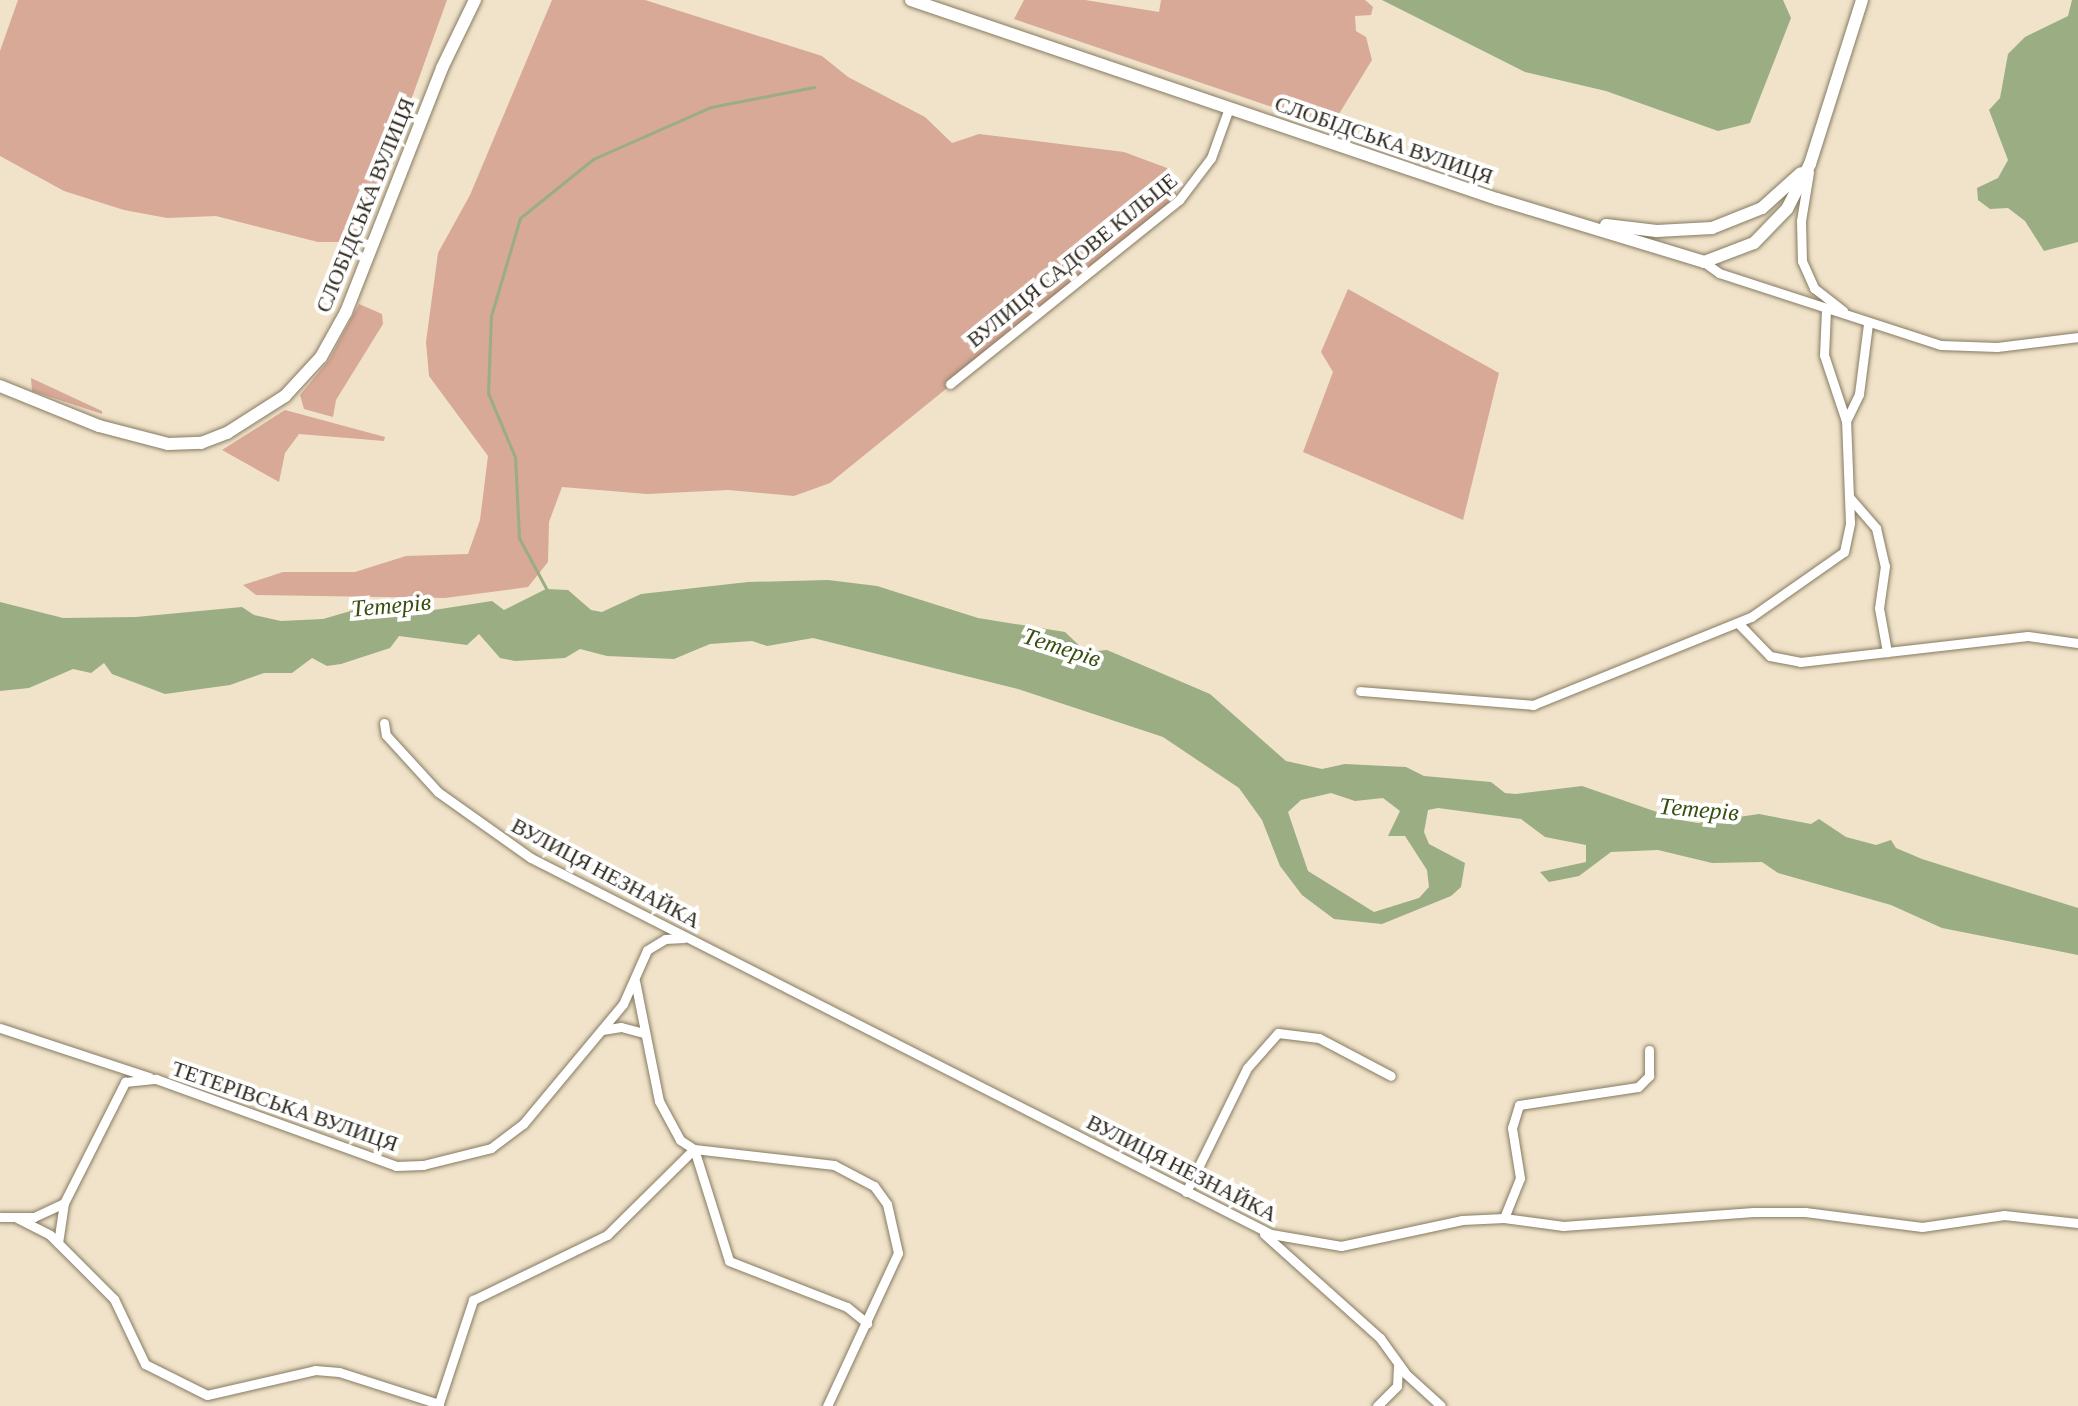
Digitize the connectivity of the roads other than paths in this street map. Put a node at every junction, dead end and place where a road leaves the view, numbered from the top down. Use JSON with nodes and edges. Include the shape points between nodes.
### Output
{"nodes":[{"id":1,"x":475,"y":0,"type":"edge"},
{"id":2,"x":911,"y":0,"type":"edge"},
{"id":3,"x":1862,"y":0,"type":"edge"},
{"id":4,"x":1229,"y":108,"type":"junction"},
{"id":5,"x":1810,"y":164,"type":"junction"},
{"id":6,"x":1555,"y":216,"type":"junction"},
{"id":7,"x":1704,"y":262,"type":"junction"},
{"id":8,"x":1826,"y":310,"type":"junction"},
{"id":9,"x":1850,"y":316,"type":"junction"},
{"id":10,"x":1868,"y":324,"type":"junction"},
{"id":11,"x":2078,"y":337,"type":"edge"},
{"id":12,"x":950,"y":384,"type":"dead end"},
{"id":13,"x":0,"y":386,"type":"edge"},
{"id":14,"x":1846,"y":421,"type":"junction"},
{"id":15,"x":1850,"y":498,"type":"junction"},
{"id":16,"x":1738,"y":623,"type":"junction"},
{"id":17,"x":2078,"y":643,"type":"edge"},
{"id":18,"x":1887,"y":652,"type":"junction"},
{"id":19,"x":1360,"y":691,"type":"dead end"},
{"id":20,"x":384,"y":723,"type":"dead end"},
{"id":21,"x":691,"y":939,"type":"junction"},
{"id":22,"x":635,"y":981,"type":"junction"},
{"id":23,"x":0,"y":1028,"type":"edge"},
{"id":24,"x":599,"y":1032,"type":"junction"},
{"id":25,"x":643,"y":1033,"type":"junction"},
{"id":26,"x":1649,"y":1050,"type":"dead end"},
{"id":27,"x":124,"y":1067,"type":"junction"},
{"id":28,"x":1391,"y":1076,"type":"dead end"},
{"id":29,"x":156,"y":1079,"type":"junction"},
{"id":30,"x":115,"y":1092,"type":"junction"},
{"id":31,"x":694,"y":1149,"type":"junction"},
{"id":32,"x":1186,"y":1192,"type":"junction"},
{"id":33,"x":64,"y":1203,"type":"junction"},
{"id":34,"x":0,"y":1217,"type":"edge"},
{"id":35,"x":17,"y":1218,"type":"junction"},
{"id":36,"x":1504,"y":1218,"type":"junction"},
{"id":37,"x":2078,"y":1223,"type":"edge"},
{"id":38,"x":1256,"y":1226,"type":"junction"},
{"id":39,"x":58,"y":1243,"type":"junction"},
{"id":40,"x":867,"y":1323,"type":"junction"},
{"id":41,"x":1398,"y":1364,"type":"junction"},
{"id":42,"x":206,"y":1401,"type":"edge"},
{"id":43,"x":438,"y":1405,"type":"edge"},
{"id":44,"x":827,"y":1406,"type":"edge"},
{"id":45,"x":1377,"y":1406,"type":"edge"},
{"id":46,"x":1441,"y":1406,"type":"edge"}],
"edges":[{"from":1,"to":13,"type":"street","name":"СЛОБІДСЬКА ВУЛИЦЯ","via":[[442,68],[346,312],[321,357],[285,396],[227,433],[177,445],[125,434]]},
{"from":2,"to":4,"type":"street","name":"СЛОБІДСЬКА ВУЛИЦЯ"},
{"from":3,"to":5,"type":"street"},
{"from":4,"to":6,"type":"street","name":"СЛОБІДСЬКА ВУЛИЦЯ"},
{"from":4,"to":12,"type":"street","name":"ВУЛИЦЯ САДОВЕ КІЛЬЦЕ","via":[[1211,158],[1179,200]]},
{"from":5,"to":6,"type":"street","via":[[1762,208],[1712,228],[1657,231]]},
{"from":5,"to":7,"type":"street","via":[[1772,229],[1754,243]]},
{"from":5,"to":9,"type":"street","via":[[1801,221],[1802,261],[1814,288]]},
{"from":6,"to":7,"type":"street","name":"СЛОБІДСЬКА ВУЛИЦЯ"},
{"from":7,"to":8,"type":"street","via":[[1719,273]]},
{"from":8,"to":9,"type":"street"},
{"from":8,"to":14,"type":"street","via":[[1824,355]]},
{"from":9,"to":10,"type":"street"},
{"from":10,"to":11,"type":"street","via":[[1941,345],[1972,347]]},
{"from":10,"to":14,"type":"street","via":[[1859,394]]},
{"from":14,"to":15,"type":"street"},
{"from":15,"to":16,"type":"street","via":[[1848,541],[1838,560]]},
{"from":15,"to":18,"type":"street","via":[[1876,528],[1885,566],[1879,608]]},
{"from":16,"to":18,"type":"street","via":[[1756,645],[1783,659],[1800,662]]},
{"from":16,"to":19,"type":"street","via":[[1533,705]]},
{"from":17,"to":18,"type":"street","via":[[2028,636]]},
{"from":20,"to":21,"type":"street","name":"ВУЛИЦЯ НЕЗНАЙКА","via":[[386,735],[438,792],[502,841]]},
{"from":21,"to":22,"type":"street","name":"ТЕТЕРІВСЬКА ВУЛИЦЯ","via":[[655,943]]},
{"from":21,"to":32,"type":"street","name":"ВУЛИЦЯ НЕЗНАЙКА"},
{"from":22,"to":24,"type":"street","name":"ТЕТЕРІВСЬКА ВУЛИЦЯ"},
{"from":22,"to":25,"type":"street"},
{"from":23,"to":27,"type":"street"},
{"from":24,"to":25,"type":"street","via":[[621,1027]]},
{"from":24,"to":29,"type":"street","name":"ТЕТЕРІВСЬКА ВУЛИЦЯ","via":[[508,1137],[491,1148],[423,1165],[383,1163]]},
{"from":25,"to":31,"type":"street","via":[[668,1123]]},
{"from":26,"to":36,"type":"street","via":[[1649,1076],[1638,1087],[1519,1105],[1512,1128],[1520,1178]]},
{"from":27,"to":29,"type":"street"},
{"from":27,"to":30,"type":"street"},
{"from":28,"to":32,"type":"street","via":[[1319,1038],[1278,1033],[1247,1068]]},
{"from":29,"to":30,"type":"street","name":"ТЕТЕРІВСЬКА ВУЛИЦЯ","via":[[129,1080]]},
{"from":30,"to":33,"type":"street"},
{"from":31,"to":40,"type":"street","via":[[729,1261],[847,1307]]},
{"from":31,"to":40,"type":"street","via":[[810,1158],[874,1186],[894,1220],[898,1253]]},
{"from":31,"to":43,"type":"street","via":[[607,1235],[473,1300]]},
{"from":32,"to":38,"type":"street","name":"ВУЛИЦЯ НЕЗНАЙКА"},
{"from":33,"to":35,"type":"street"},
{"from":33,"to":39,"type":"street"},
{"from":34,"to":35,"type":"street"},
{"from":35,"to":39,"type":"street"},
{"from":36,"to":37,"type":"street","name":"ВУЛИЦЯ НЕЗНАЙКА","via":[[1563,1226],[1805,1212],[1922,1227],[2004,1215]]},
{"from":36,"to":38,"type":"street","name":"ВУЛИЦЯ НЕЗНАЙКА","via":[[1434,1223],[1341,1246],[1307,1244]]},
{"from":38,"to":41,"type":"street","via":[[1380,1338]]},
{"from":39,"to":42,"type":"street","via":[[114,1299],[145,1364]]},
{"from":40,"to":44,"type":"street"},
{"from":41,"to":45,"type":"street","via":[[1397,1386]]},
{"from":41,"to":46,"type":"street"},
{"from":42,"to":43,"type":"street","via":[[315,1370],[339,1372]]}]}
